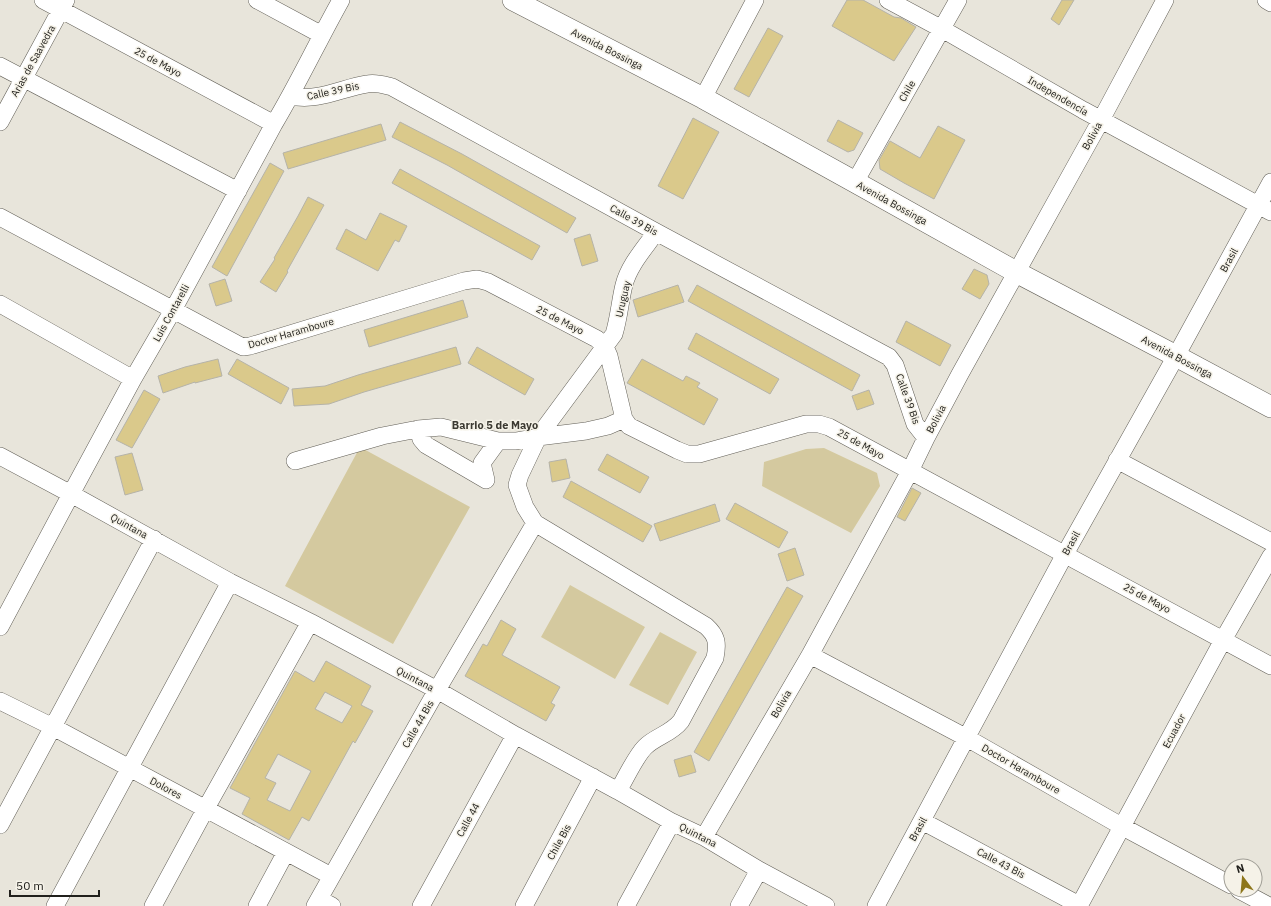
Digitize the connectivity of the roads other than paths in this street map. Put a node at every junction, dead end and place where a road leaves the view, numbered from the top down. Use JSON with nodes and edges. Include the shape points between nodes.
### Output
{"nodes":[{"id":1,"x":43,"y":0,"type":"edge"},
{"id":2,"x":257,"y":0,"type":"edge"},
{"id":3,"x":341,"y":0,"type":"edge"},
{"id":4,"x":513,"y":0,"type":"edge"},
{"id":5,"x":755,"y":0,"type":"edge"},
{"id":6,"x":888,"y":0,"type":"edge"},
{"id":7,"x":958,"y":0,"type":"edge"},
{"id":8,"x":1165,"y":0,"type":"edge"},
{"id":9,"x":1266,"y":0,"type":"edge"},
{"id":10,"x":1271,"y":3,"type":"edge"},
{"id":11,"x":64,"y":5,"type":"edge"},
{"id":12,"x":538,"y":6,"type":"edge"},
{"id":13,"x":942,"y":29,"type":"junction"},
{"id":14,"x":322,"y":34,"type":"junction"},
{"id":15,"x":0,"y":66,"type":"edge"},
{"id":16,"x":23,"y":78,"type":"junction"},
{"id":17,"x":291,"y":96,"type":"junction"},
{"id":18,"x":702,"y":98,"type":"junction"},
{"id":19,"x":1101,"y":120,"type":"junction"},
{"id":20,"x":0,"y":122,"type":"edge"},
{"id":21,"x":274,"y":124,"type":"junction"},
{"id":22,"x":855,"y":182,"type":"junction"},
{"id":23,"x":1271,"y":182,"type":"edge"},
{"id":24,"x":238,"y":191,"type":"junction"},
{"id":25,"x":1265,"y":209,"type":"edge"},
{"id":26,"x":0,"y":217,"type":"edge"},
{"id":27,"x":656,"y":232,"type":"junction"},
{"id":28,"x":1016,"y":272,"type":"junction"},
{"id":29,"x":488,"y":282,"type":"joint"},
{"id":30,"x":0,"y":304,"type":"edge"},
{"id":31,"x":173,"y":310,"type":"junction"},
{"id":32,"x":605,"y":347,"type":"junction"},
{"id":33,"x":1176,"y":356,"type":"junction"},
{"id":34,"x":133,"y":379,"type":"junction"},
{"id":35,"x":1271,"y":407,"type":"edge"},
{"id":36,"x":624,"y":419,"type":"junction"},
{"id":37,"x":418,"y":429,"type":"junction"},
{"id":38,"x":538,"y":437,"type":"junction"},
{"id":39,"x":926,"y":438,"type":"junction"},
{"id":40,"x":498,"y":440,"type":"junction"},
{"id":41,"x":0,"y":456,"type":"edge"},
{"id":42,"x":1117,"y":460,"type":"junction"},
{"id":43,"x":295,"y":461,"type":"dead end"},
{"id":44,"x":910,"y":471,"type":"junction"},
{"id":45,"x":71,"y":494,"type":"junction"},
{"id":46,"x":535,"y":523,"type":"junction"},
{"id":47,"x":154,"y":539,"type":"junction"},
{"id":48,"x":1271,"y":542,"type":"edge"},
{"id":49,"x":1065,"y":554,"type":"junction"},
{"id":50,"x":1271,"y":556,"type":"edge"},
{"id":51,"x":230,"y":582,"type":"junction"},
{"id":52,"x":310,"y":622,"type":"junction"},
{"id":53,"x":0,"y":627,"type":"edge"},
{"id":54,"x":1224,"y":640,"type":"junction"},
{"id":55,"x":810,"y":655,"type":"junction"},
{"id":56,"x":1271,"y":666,"type":"edge"},
{"id":57,"x":437,"y":690,"type":"junction"},
{"id":58,"x":0,"y":701,"type":"edge"},
{"id":59,"x":52,"y":727,"type":"junction"},
{"id":60,"x":515,"y":735,"type":"junction"},
{"id":61,"x":967,"y":738,"type":"junction"},
{"id":62,"x":129,"y":768,"type":"junction"},
{"id":63,"x":593,"y":777,"type":"junction"},
{"id":64,"x":618,"y":791,"type":"junction"},
{"id":65,"x":205,"y":810,"type":"junction"},
{"id":66,"x":922,"y":821,"type":"junction"},
{"id":67,"x":672,"y":822,"type":"junction"},
{"id":68,"x":0,"y":825,"type":"edge"},
{"id":69,"x":1123,"y":827,"type":"junction"},
{"id":70,"x":704,"y":837,"type":"junction"},
{"id":71,"x":286,"y":852,"type":"junction"},
{"id":72,"x":759,"y":870,"type":"junction"},
{"id":73,"x":331,"y":876,"type":"junction"},
{"id":74,"x":1223,"y":881,"type":"edge"},
{"id":75,"x":1254,"y":898,"type":"edge"},
{"id":76,"x":322,"y":904,"type":"edge"},
{"id":77,"x":55,"y":906,"type":"edge"},
{"id":78,"x":153,"y":906,"type":"edge"},
{"id":79,"x":256,"y":906,"type":"edge"},
{"id":80,"x":421,"y":906,"type":"edge"},
{"id":81,"x":524,"y":906,"type":"edge"},
{"id":82,"x":626,"y":906,"type":"edge"},
{"id":83,"x":739,"y":906,"type":"edge"},
{"id":84,"x":826,"y":906,"type":"edge"},
{"id":85,"x":876,"y":906,"type":"edge"},
{"id":86,"x":1079,"y":906,"type":"edge"},
{"id":87,"x":1269,"y":906,"type":"edge"}],
"edges":[{"from":1,"to":11,"type":"street","name":"25 de Mayo"},
{"from":2,"to":14,"type":"street"},
{"from":3,"to":14,"type":"street","name":"Luis Contarelli"},
{"from":4,"to":12,"type":"main road","name":"Avenida Bossinga"},
{"from":5,"to":18,"type":"street"},
{"from":6,"to":13,"type":"street","name":"Independencía"},
{"from":7,"to":13,"type":"street","name":"Chile"},
{"from":8,"to":19,"type":"street","name":"Bolivia"},
{"from":9,"to":10,"type":"street"},
{"from":11,"to":16,"type":"street","name":"Arias de Saavedra"},
{"from":11,"to":21,"type":"street","name":"25 de Mayo"},
{"from":12,"to":18,"type":"main road","name":"Avenida Bossinga"},
{"from":13,"to":19,"type":"street","name":"Independencía"},
{"from":13,"to":22,"type":"street","name":"Chile"},
{"from":14,"to":17,"type":"street","name":"Luis Contarelli"},
{"from":15,"to":16,"type":"street"},
{"from":16,"to":20,"type":"street","name":"Arias de Saavedra"},
{"from":16,"to":24,"type":"street"},
{"from":17,"to":21,"type":"street","name":"Luis Contarelli"},
{"from":17,"to":27,"type":"street","name":"Calle 39 Bis","via":[[311,98],[368,84],[392,87]]},
{"from":18,"to":22,"type":"main road","name":"Avenida Bossinga"},
{"from":19,"to":25,"type":"street","name":"Independencía"},
{"from":19,"to":28,"type":"street","name":"Bolivia"},
{"from":21,"to":24,"type":"street","name":"Luis Contarelli"},
{"from":22,"to":28,"type":"main road","name":"Avenida Bossinga"},
{"from":23,"to":25,"type":"street","name":"Brasil"},
{"from":24,"to":31,"type":"street","name":"Luis Contarelli"},
{"from":25,"to":33,"type":"street","name":"Brasil"},
{"from":26,"to":31,"type":"street","name":"Doctor Haramboure"},
{"from":27,"to":32,"type":"street","name":"Uruguay","via":[[633,265],[624,284],[618,322]]},
{"from":27,"to":39,"type":"street","name":"Calle 39 Bis","via":[[889,357],[895,365],[915,424]]},
{"from":28,"to":33,"type":"main road","name":"Avenida Bossinga"},
{"from":28,"to":39,"type":"street","name":"Bolivia"},
{"from":29,"to":31,"type":"street","name":"Doctor Haramboure","via":[[477,279],[464,281],[243,347]]},
{"from":29,"to":32,"type":"street","name":"25 de Mayo","via":[[597,339]]},
{"from":30,"to":34,"type":"street"},
{"from":31,"to":34,"type":"street","name":"Luis Contarelli"},
{"from":32,"to":36,"type":"street"},
{"from":32,"to":38,"type":"street","name":"Uruguay"},
{"from":33,"to":35,"type":"main road","name":"Avenida Bossinga"},
{"from":33,"to":42,"type":"street","name":"Brasil"},
{"from":34,"to":45,"type":"street","name":"Luis Contarelli"},
{"from":36,"to":38,"type":"street","via":[[593,430]]},
{"from":36,"to":44,"type":"street","name":"25 de Mayo","via":[[629,426],[687,454],[699,454],[806,424],[819,424]]},
{"from":37,"to":40,"type":"street","via":[[442,427]]},
{"from":37,"to":40,"type":"street","via":[[426,445],[486,480],[482,463]]},
{"from":37,"to":43,"type":"street","via":[[382,436]]},
{"from":38,"to":40,"type":"street","via":[[516,441]]},
{"from":38,"to":46,"type":"street","name":"Uruguay","via":[[517,485],[525,507]]},
{"from":39,"to":44,"type":"street","name":"Bolivia"},
{"from":41,"to":45,"type":"street","name":"Quintana"},
{"from":42,"to":48,"type":"street"},
{"from":42,"to":49,"type":"street","name":"Brasil"},
{"from":44,"to":49,"type":"street","name":"25 de Mayo"},
{"from":44,"to":55,"type":"street","name":"Bolivia"},
{"from":45,"to":47,"type":"street","name":"Quintana"},
{"from":45,"to":53,"type":"street","name":"Luis Contarelli"},
{"from":46,"to":57,"type":"street","name":"Calle 44 Bis"},
{"from":46,"to":64,"type":"street","via":[[706,626],[716,641],[715,658],[681,721],[676,728],[646,746]]},
{"from":47,"to":51,"type":"street","name":"Quintana"},
{"from":47,"to":59,"type":"street"},
{"from":49,"to":54,"type":"street","name":"25 de Mayo"},
{"from":49,"to":61,"type":"street","name":"Brasil"},
{"from":50,"to":54,"type":"street","name":"Ecuador"},
{"from":51,"to":52,"type":"street","name":"Quintana"},
{"from":51,"to":62,"type":"street"},
{"from":52,"to":57,"type":"street","name":"Quintana"},
{"from":52,"to":65,"type":"street"},
{"from":54,"to":56,"type":"street","name":"25 de Mayo"},
{"from":54,"to":69,"type":"street","name":"Ecuador"},
{"from":55,"to":61,"type":"street","name":"Doctor Haramboure"},
{"from":55,"to":70,"type":"street","name":"Bolivia"},
{"from":57,"to":60,"type":"street","name":"Quintana"},
{"from":57,"to":73,"type":"street","name":"Calle 44 Bis"},
{"from":58,"to":59,"type":"street","name":"Dolores"},
{"from":59,"to":62,"type":"street","name":"Dolores"},
{"from":59,"to":68,"type":"street"},
{"from":60,"to":63,"type":"street","name":"Quintana"},
{"from":60,"to":80,"type":"street","name":"Calle 44"},
{"from":61,"to":66,"type":"street","name":"Brasil"},
{"from":61,"to":69,"type":"street","name":"Doctor Haramboure"},
{"from":62,"to":65,"type":"street","name":"Dolores"},
{"from":62,"to":77,"type":"street"},
{"from":63,"to":64,"type":"street","name":"Quintana"},
{"from":63,"to":81,"type":"street","name":"Chile Bis"},
{"from":64,"to":67,"type":"street","name":"Quintana"},
{"from":65,"to":71,"type":"street","name":"Dolores"},
{"from":65,"to":78,"type":"street"},
{"from":66,"to":85,"type":"street","name":"Brasil"},
{"from":66,"to":86,"type":"street","name":"Calle 43 Bis"},
{"from":67,"to":70,"type":"street","name":"Quintana"},
{"from":67,"to":82,"type":"street"},
{"from":69,"to":74,"type":"street","name":"Doctor Haramboure"},
{"from":69,"to":86,"type":"street","name":"Ecuador"},
{"from":70,"to":72,"type":"street","name":"Quintana"},
{"from":71,"to":73,"type":"street","name":"Dolores"},
{"from":71,"to":79,"type":"street"},
{"from":72,"to":83,"type":"street"},
{"from":72,"to":84,"type":"street","name":"Quintana"},
{"from":73,"to":76,"type":"street","name":"Calle 44 Bis"},
{"from":75,"to":87,"type":"street"}]}
